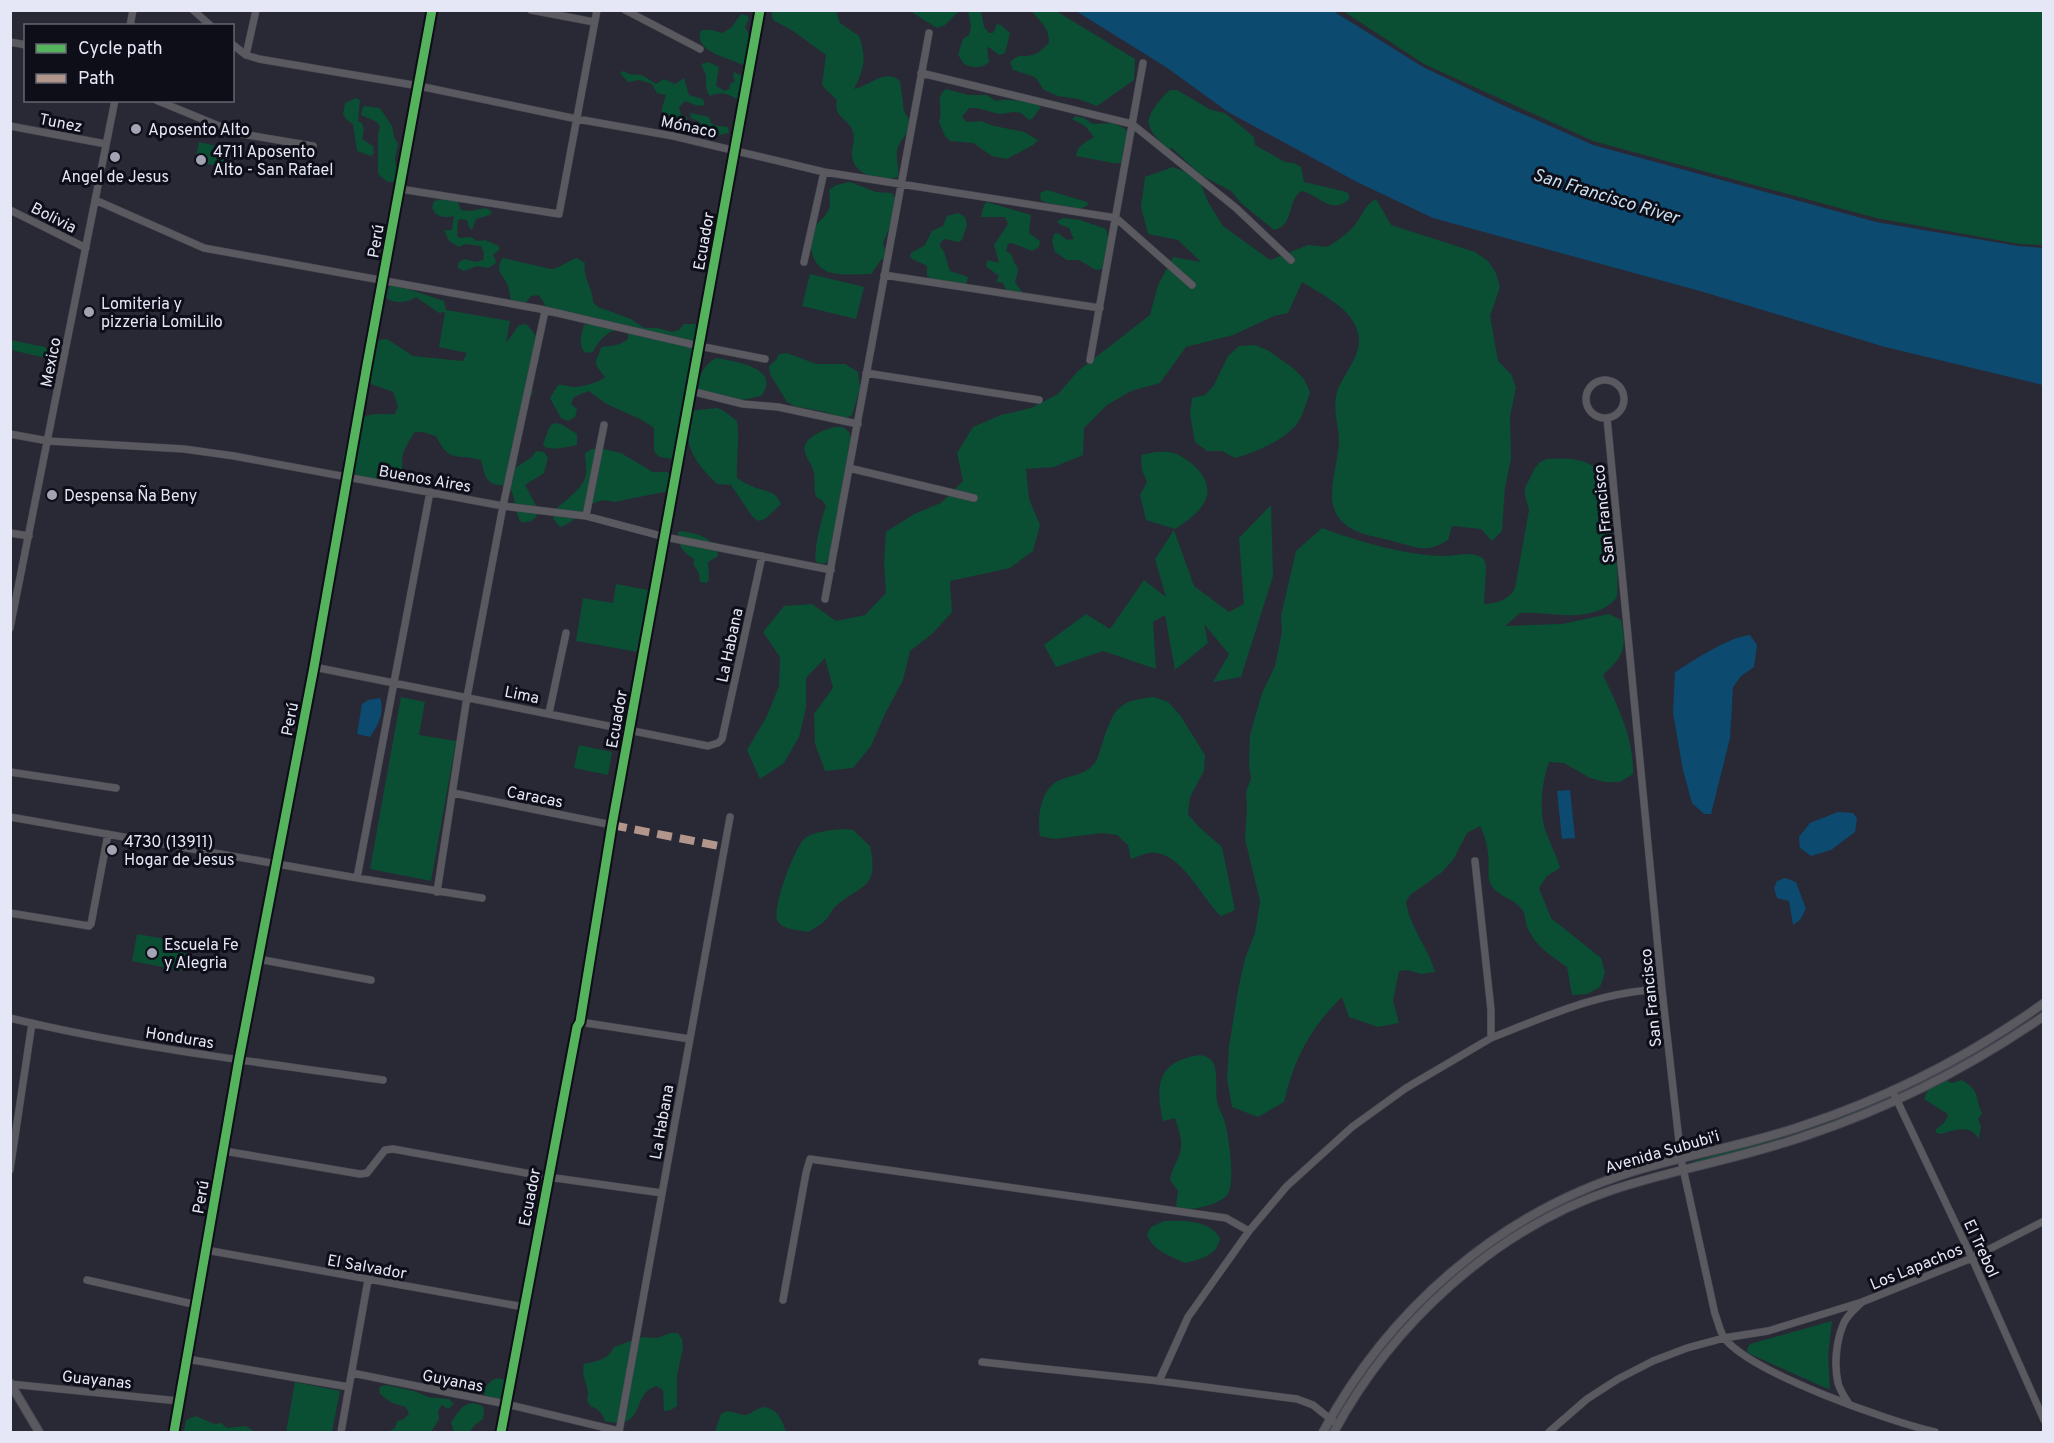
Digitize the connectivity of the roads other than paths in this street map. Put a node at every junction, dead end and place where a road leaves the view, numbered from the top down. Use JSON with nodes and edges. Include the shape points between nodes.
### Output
{"nodes":[{"id":1,"x":193,"y":10,"type":"edge"},
{"id":2,"x":256,"y":10,"type":"edge"},
{"id":3,"x":432,"y":10,"type":"edge"},
{"id":4,"x":531,"y":10,"type":"edge"},
{"id":5,"x":597,"y":10,"type":"edge"},
{"id":6,"x":625,"y":10,"type":"edge"},
{"id":7,"x":760,"y":10,"type":"edge"},
{"id":8,"x":594,"y":22,"type":"junction"},
{"id":9,"x":209,"y":24,"type":"edge"},
{"id":10,"x":929,"y":33,"type":"dead end"},
{"id":11,"x":234,"y":46,"type":"edge"},
{"id":12,"x":700,"y":49,"type":"dead end"},
{"id":13,"x":246,"y":55,"type":"junction"},
{"id":14,"x":1143,"y":63,"type":"dead end"},
{"id":15,"x":921,"y":73,"type":"junction"},
{"id":16,"x":418,"y":86,"type":"junction"},
{"id":17,"x":115,"y":102,"type":"edge"},
{"id":18,"x":161,"y":102,"type":"edge"},
{"id":19,"x":577,"y":119,"type":"junction"},
{"id":20,"x":1132,"y":124,"type":"junction"},
{"id":21,"x":10,"y":126,"type":"edge"},
{"id":22,"x":106,"y":144,"type":"junction"},
{"id":23,"x":313,"y":146,"type":"dead end"},
{"id":24,"x":734,"y":149,"type":"junction"},
{"id":25,"x":824,"y":172,"type":"junction"},
{"id":26,"x":901,"y":184,"type":"junction"},
{"id":27,"x":400,"y":189,"type":"junction"},
{"id":28,"x":95,"y":200,"type":"junction"},
{"id":29,"x":10,"y":210,"type":"edge"},
{"id":30,"x":1116,"y":218,"type":"junction"},
{"id":31,"x":86,"y":248,"type":"junction"},
{"id":32,"x":1291,"y":260,"type":"dead end"},
{"id":33,"x":804,"y":261,"type":"dead end"},
{"id":34,"x":884,"y":275,"type":"junction"},
{"id":35,"x":383,"y":281,"type":"junction"},
{"id":36,"x":1192,"y":285,"type":"dead end"},
{"id":37,"x":1100,"y":308,"type":"junction"},
{"id":38,"x":545,"y":311,"type":"junction"},
{"id":39,"x":699,"y":346,"type":"junction"},
{"id":40,"x":765,"y":359,"type":"dead end"},
{"id":41,"x":1090,"y":360,"type":"dead end"},
{"id":42,"x":867,"y":373,"type":"junction"},
{"id":43,"x":691,"y":391,"type":"junction"},
{"id":44,"x":1039,"y":400,"type":"dead end"},
{"id":45,"x":1607,"y":418,"type":"junction"},
{"id":46,"x":858,"y":424,"type":"junction"},
{"id":47,"x":604,"y":425,"type":"dead end"},
{"id":48,"x":10,"y":434,"type":"edge"},
{"id":49,"x":48,"y":441,"type":"junction"},
{"id":50,"x":849,"y":468,"type":"junction"},
{"id":51,"x":347,"y":477,"type":"junction"},
{"id":52,"x":429,"y":492,"type":"junction"},
{"id":53,"x":974,"y":498,"type":"dead end"},
{"id":54,"x":504,"y":506,"type":"junction"},
{"id":55,"x":586,"y":516,"type":"junction"},
{"id":56,"x":10,"y":533,"type":"edge"},
{"id":57,"x":29,"y":536,"type":"junction"},
{"id":58,"x":665,"y":537,"type":"junction"},
{"id":59,"x":762,"y":556,"type":"junction"},
{"id":60,"x":831,"y":570,"type":"junction"},
{"id":61,"x":825,"y":598,"type":"dead end"},
{"id":62,"x":12,"y":615,"type":"edge"},
{"id":63,"x":10,"y":628,"type":"edge"},
{"id":64,"x":566,"y":633,"type":"dead end"},
{"id":65,"x":314,"y":667,"type":"junction"},
{"id":66,"x":395,"y":683,"type":"junction"},
{"id":67,"x":467,"y":697,"type":"junction"},
{"id":68,"x":549,"y":713,"type":"junction"},
{"id":69,"x":630,"y":729,"type":"junction"},
{"id":70,"x":722,"y":739,"type":"joint"},
{"id":71,"x":10,"y":772,"type":"edge"},
{"id":72,"x":116,"y":788,"type":"dead end"},
{"id":73,"x":453,"y":794,"type":"junction"},
{"id":74,"x":10,"y":817,"type":"edge"},
{"id":75,"x":730,"y":817,"type":"dead end"},
{"id":76,"x":612,"y":825,"type":"junction"},
{"id":77,"x":108,"y":834,"type":"junction"},
{"id":78,"x":1475,"y":861,"type":"dead end"},
{"id":79,"x":275,"y":864,"type":"junction"},
{"id":80,"x":357,"y":878,"type":"junction"},
{"id":81,"x":437,"y":891,"type":"junction"},
{"id":82,"x":482,"y":898,"type":"dead end"},
{"id":83,"x":10,"y":913,"type":"edge"},
{"id":84,"x":258,"y":959,"type":"junction"},
{"id":85,"x":371,"y":980,"type":"dead end"},
{"id":86,"x":1662,"y":990,"type":"junction"},
{"id":87,"x":2043,"y":1003,"type":"edge"},
{"id":88,"x":2043,"y":1016,"type":"edge"},
{"id":89,"x":10,"y":1017,"type":"edge"},
{"id":90,"x":580,"y":1022,"type":"junction"},
{"id":91,"x":32,"y":1023,"type":"junction"},
{"id":92,"x":1491,"y":1038,"type":"junction"},
{"id":93,"x":690,"y":1039,"type":"junction"},
{"id":94,"x":239,"y":1059,"type":"junction"},
{"id":95,"x":383,"y":1080,"type":"dead end"},
{"id":96,"x":1892,"y":1090,"type":"junction"},
{"id":97,"x":1896,"y":1101,"type":"junction"},
{"id":98,"x":224,"y":1151,"type":"junction"},
{"id":99,"x":1681,"y":1159,"type":"junction"},
{"id":100,"x":1684,"y":1169,"type":"junction"},
{"id":101,"x":10,"y":1170,"type":"edge"},
{"id":102,"x":548,"y":1177,"type":"junction"},
{"id":103,"x":662,"y":1193,"type":"junction"},
{"id":104,"x":2043,"y":1221,"type":"edge"},
{"id":105,"x":1248,"y":1231,"type":"junction"},
{"id":106,"x":206,"y":1250,"type":"junction"},
{"id":107,"x":1972,"y":1258,"type":"junction"},
{"id":108,"x":87,"y":1280,"type":"dead end"},
{"id":109,"x":368,"y":1280,"type":"junction"},
{"id":110,"x":783,"y":1300,"type":"dead end"},
{"id":111,"x":1862,"y":1302,"type":"junction"},
{"id":112,"x":197,"y":1305,"type":"junction"},
{"id":113,"x":524,"y":1307,"type":"junction"},
{"id":114,"x":1724,"y":1338,"type":"junction"},
{"id":115,"x":187,"y":1359,"type":"junction"},
{"id":116,"x":982,"y":1362,"type":"dead end"},
{"id":117,"x":352,"y":1373,"type":"junction"},
{"id":118,"x":1159,"y":1381,"type":"junction"},
{"id":119,"x":11,"y":1383,"type":"edge"},
{"id":120,"x":349,"y":1388,"type":"junction"},
{"id":121,"x":179,"y":1401,"type":"junction"},
{"id":122,"x":506,"y":1404,"type":"junction"},
{"id":123,"x":1849,"y":1404,"type":"junction"},
{"id":124,"x":1330,"y":1419,"type":"junction"},
{"id":125,"x":2043,"y":1420,"type":"edge"},
{"id":126,"x":1336,"y":1429,"type":"edge"},
{"id":127,"x":39,"y":1432,"type":"edge"},
{"id":128,"x":174,"y":1432,"type":"edge"},
{"id":129,"x":341,"y":1432,"type":"edge"},
{"id":130,"x":501,"y":1432,"type":"edge"},
{"id":131,"x":619,"y":1432,"type":"edge"},
{"id":132,"x":1323,"y":1432,"type":"edge"},
{"id":133,"x":1549,"y":1432,"type":"edge"},
{"id":134,"x":1935,"y":1432,"type":"edge"}],
"edges":[{"from":1,"to":9,"type":"street"},
{"from":2,"to":13,"type":"street"},
{"from":3,"to":16,"type":"street","name":"Perú"},
{"from":4,"to":8,"type":"street"},
{"from":5,"to":8,"type":"street"},
{"from":6,"to":12,"type":"street"},
{"from":7,"to":24,"type":"street","name":"Ecuador"},
{"from":8,"to":19,"type":"street"},
{"from":10,"to":15,"type":"street"},
{"from":11,"to":13,"type":"street","name":"Mónaco"},
{"from":13,"to":16,"type":"street","name":"Mónaco"},
{"from":14,"to":20,"type":"street"},
{"from":15,"to":20,"type":"street"},
{"from":15,"to":26,"type":"street"},
{"from":16,"to":19,"type":"street","name":"Mónaco"},
{"from":16,"to":27,"type":"street","name":"Perú"},
{"from":17,"to":22,"type":"street","name":"Mexico"},
{"from":18,"to":23,"type":"street","via":[[236,133]]},
{"from":19,"to":24,"type":"street","name":"Mónaco"},
{"from":19,"to":27,"type":"street","via":[[559,214]]},
{"from":20,"to":30,"type":"street"},
{"from":20,"to":32,"type":"street","via":[[1236,208]]},
{"from":21,"to":22,"type":"street","name":"Tunez"},
{"from":22,"to":28,"type":"street","name":"Mexico"},
{"from":24,"to":25,"type":"street","name":"Mónaco"},
{"from":24,"to":39,"type":"street","name":"Ecuador"},
{"from":25,"to":26,"type":"street","name":"Mónaco"},
{"from":25,"to":33,"type":"street"},
{"from":26,"to":30,"type":"street","name":"Mónaco"},
{"from":26,"to":34,"type":"street"},
{"from":27,"to":35,"type":"street","name":"Perú"},
{"from":28,"to":31,"type":"street","name":"Mexico"},
{"from":28,"to":35,"type":"street","via":[[204,248]]},
{"from":29,"to":31,"type":"street","name":"Bolivia"},
{"from":30,"to":36,"type":"street"},
{"from":30,"to":37,"type":"street"},
{"from":31,"to":49,"type":"street","name":"Mexico"},
{"from":34,"to":37,"type":"street"},
{"from":34,"to":42,"type":"street"},
{"from":35,"to":38,"type":"street"},
{"from":35,"to":51,"type":"street","name":"Perú"},
{"from":37,"to":41,"type":"street"},
{"from":38,"to":39,"type":"street"},
{"from":38,"to":54,"type":"street"},
{"from":39,"to":40,"type":"street"},
{"from":39,"to":43,"type":"street","name":"Ecuador"},
{"from":42,"to":44,"type":"street"},
{"from":42,"to":46,"type":"street"},
{"from":43,"to":46,"type":"street"},
{"from":43,"to":58,"type":"street","name":"Ecuador"},
{"from":45,"to":45,"type":"street","via":[[1621,410],[1623,394],[1616,383],[1603,380],[1588,391],[1587,403],[1594,415]]},
{"from":45,"to":86,"type":"street","name":"San Francisco"},
{"from":46,"to":50,"type":"street"},
{"from":47,"to":55,"type":"street"},
{"from":48,"to":49,"type":"street","name":"Buenos Aires"},
{"from":49,"to":51,"type":"street","name":"Buenos Aires","via":[[184,449]]},
{"from":49,"to":57,"type":"street","name":"Mexico"},
{"from":50,"to":53,"type":"street"},
{"from":50,"to":60,"type":"street"},
{"from":51,"to":52,"type":"street","name":"Buenos Aires"},
{"from":51,"to":65,"type":"street","name":"Perú"},
{"from":52,"to":54,"type":"street","name":"Buenos Aires"},
{"from":52,"to":66,"type":"street"},
{"from":54,"to":55,"type":"street","name":"Buenos Aires"},
{"from":54,"to":67,"type":"street"},
{"from":55,"to":58,"type":"street","name":"Buenos Aires"},
{"from":56,"to":57,"type":"street"},
{"from":57,"to":62,"type":"street","name":"Mexico"},
{"from":58,"to":59,"type":"street","name":"Buenos Aires"},
{"from":58,"to":69,"type":"street","name":"Ecuador"},
{"from":59,"to":60,"type":"street","name":"Buenos Aires"},
{"from":59,"to":70,"type":"street","name":"La Habana"},
{"from":60,"to":61,"type":"street"},
{"from":62,"to":63,"type":"street","name":"Mexico"},
{"from":64,"to":68,"type":"street"},
{"from":65,"to":66,"type":"street","name":"Lima"},
{"from":65,"to":79,"type":"street","name":"Perú"},
{"from":66,"to":67,"type":"street","name":"Lima"},
{"from":66,"to":80,"type":"street"},
{"from":67,"to":68,"type":"street","name":"Lima"},
{"from":67,"to":73,"type":"street"},
{"from":68,"to":69,"type":"street","name":"Lima"},
{"from":69,"to":70,"type":"street","name":"Lima","via":[[708,746]]},
{"from":69,"to":76,"type":"street","name":"Ecuador"},
{"from":71,"to":72,"type":"street"},
{"from":73,"to":76,"type":"street","name":"Caracas"},
{"from":73,"to":81,"type":"street"},
{"from":74,"to":77,"type":"street"},
{"from":75,"to":93,"type":"street","name":"La Habana"},
{"from":76,"to":90,"type":"street","name":"Ecuador"},
{"from":77,"to":79,"type":"street"},
{"from":77,"to":83,"type":"street","via":[[91,924],[86,927]]},
{"from":78,"to":92,"type":"street"},
{"from":79,"to":80,"type":"street"},
{"from":79,"to":84,"type":"street","name":"Perú"},
{"from":80,"to":81,"type":"street"},
{"from":81,"to":82,"type":"street"},
{"from":84,"to":85,"type":"street"},
{"from":84,"to":94,"type":"street","name":"Perú"},
{"from":86,"to":92,"type":"street","via":[[1627,992],[1579,1005]]},
{"from":86,"to":99,"type":"street","name":"San Francisco"},
{"from":87,"to":96,"type":"street","name":"Avenida Sububi'i","via":[[1944,1065]]},
{"from":88,"to":97,"type":"street","name":"Avenida Sububi'i","via":[[1947,1076]]},
{"from":89,"to":91,"type":"street","name":"Honduras"},
{"from":90,"to":93,"type":"street"},
{"from":90,"to":102,"type":"street","name":"Ecuador"},
{"from":91,"to":94,"type":"street","name":"Honduras"},
{"from":91,"to":101,"type":"street"},
{"from":92,"to":105,"type":"street","via":[[1406,1088],[1352,1127],[1287,1186]]},
{"from":93,"to":103,"type":"street","name":"La Habana"},
{"from":94,"to":95,"type":"street","name":"Honduras"},
{"from":94,"to":98,"type":"street","name":"Perú"},
{"from":96,"to":97,"type":"street","name":"El Trebol"},
{"from":96,"to":99,"type":"street","name":"Avenida Sububi'i","via":[[1784,1132]]},
{"from":97,"to":100,"type":"street","name":"Avenida Sububi'i","via":[[1806,1136]]},
{"from":97,"to":107,"type":"street","name":"El Trebol"},
{"from":98,"to":102,"type":"street","via":[[360,1174],[367,1173],[385,1150],[393,1149]]},
{"from":98,"to":106,"type":"street","name":"Perú"},
{"from":99,"to":100,"type":"street","name":"San Francisco"},
{"from":99,"to":124,"type":"street","name":"Avenida Sububi'i","via":[[1634,1171],[1572,1195],[1515,1226],[1464,1261],[1390,1333]]},
{"from":100,"to":114,"type":"street","name":"San Francisco","via":[[1715,1314]]},
{"from":100,"to":126,"type":"street","name":"Avenida Sububi'i","via":[[1576,1204],[1492,1254],[1446,1290],[1404,1333],[1359,1391]]},
{"from":102,"to":103,"type":"street"},
{"from":102,"to":113,"type":"street","name":"Ecuador"},
{"from":103,"to":131,"type":"street","name":"La Habana"},
{"from":104,"to":107,"type":"street","name":"Los Lapachos"},
{"from":105,"to":110,"type":"street","via":[[1226,1218],[810,1159]]},
{"from":105,"to":118,"type":"street","via":[[1188,1317]]},
{"from":106,"to":109,"type":"street","name":"El Salvador"},
{"from":106,"to":112,"type":"street","name":"Perú"},
{"from":107,"to":111,"type":"street","name":"Los Lapachos"},
{"from":107,"to":125,"type":"street","name":"El Trebol"},
{"from":108,"to":112,"type":"street"},
{"from":109,"to":113,"type":"street","name":"El Salvador"},
{"from":109,"to":117,"type":"street"},
{"from":111,"to":114,"type":"street","name":"Los Lapachos","via":[[1768,1331]]},
{"from":111,"to":123,"type":"street","via":[[1843,1324],[1836,1361],[1838,1384]]},
{"from":112,"to":115,"type":"street","name":"Perú"},
{"from":113,"to":122,"type":"street","name":"Ecuador"},
{"from":114,"to":123,"type":"street","name":"San Francisco","via":[[1745,1357]]},
{"from":114,"to":133,"type":"street","name":"Los Lapachos","via":[[1653,1361],[1618,1379],[1587,1399]]},
{"from":115,"to":120,"type":"street"},
{"from":115,"to":121,"type":"street","name":"Perú"},
{"from":116,"to":118,"type":"street"},
{"from":117,"to":120,"type":"street"},
{"from":117,"to":122,"type":"street","name":"Guyanas"},
{"from":118,"to":124,"type":"street","via":[[1298,1399]]},
{"from":119,"to":121,"type":"street","name":"Guayanas"},
{"from":119,"to":127,"type":"street"},
{"from":120,"to":129,"type":"street"},
{"from":121,"to":128,"type":"street","name":"Perú"},
{"from":122,"to":130,"type":"street","name":"Ecuador"},
{"from":122,"to":131,"type":"street","name":"Guyanas"},
{"from":123,"to":134,"type":"street","name":"San Francisco"},
{"from":124,"to":126,"type":"street"},
{"from":124,"to":132,"type":"street","name":"Avenida Sububi'i"}]}
